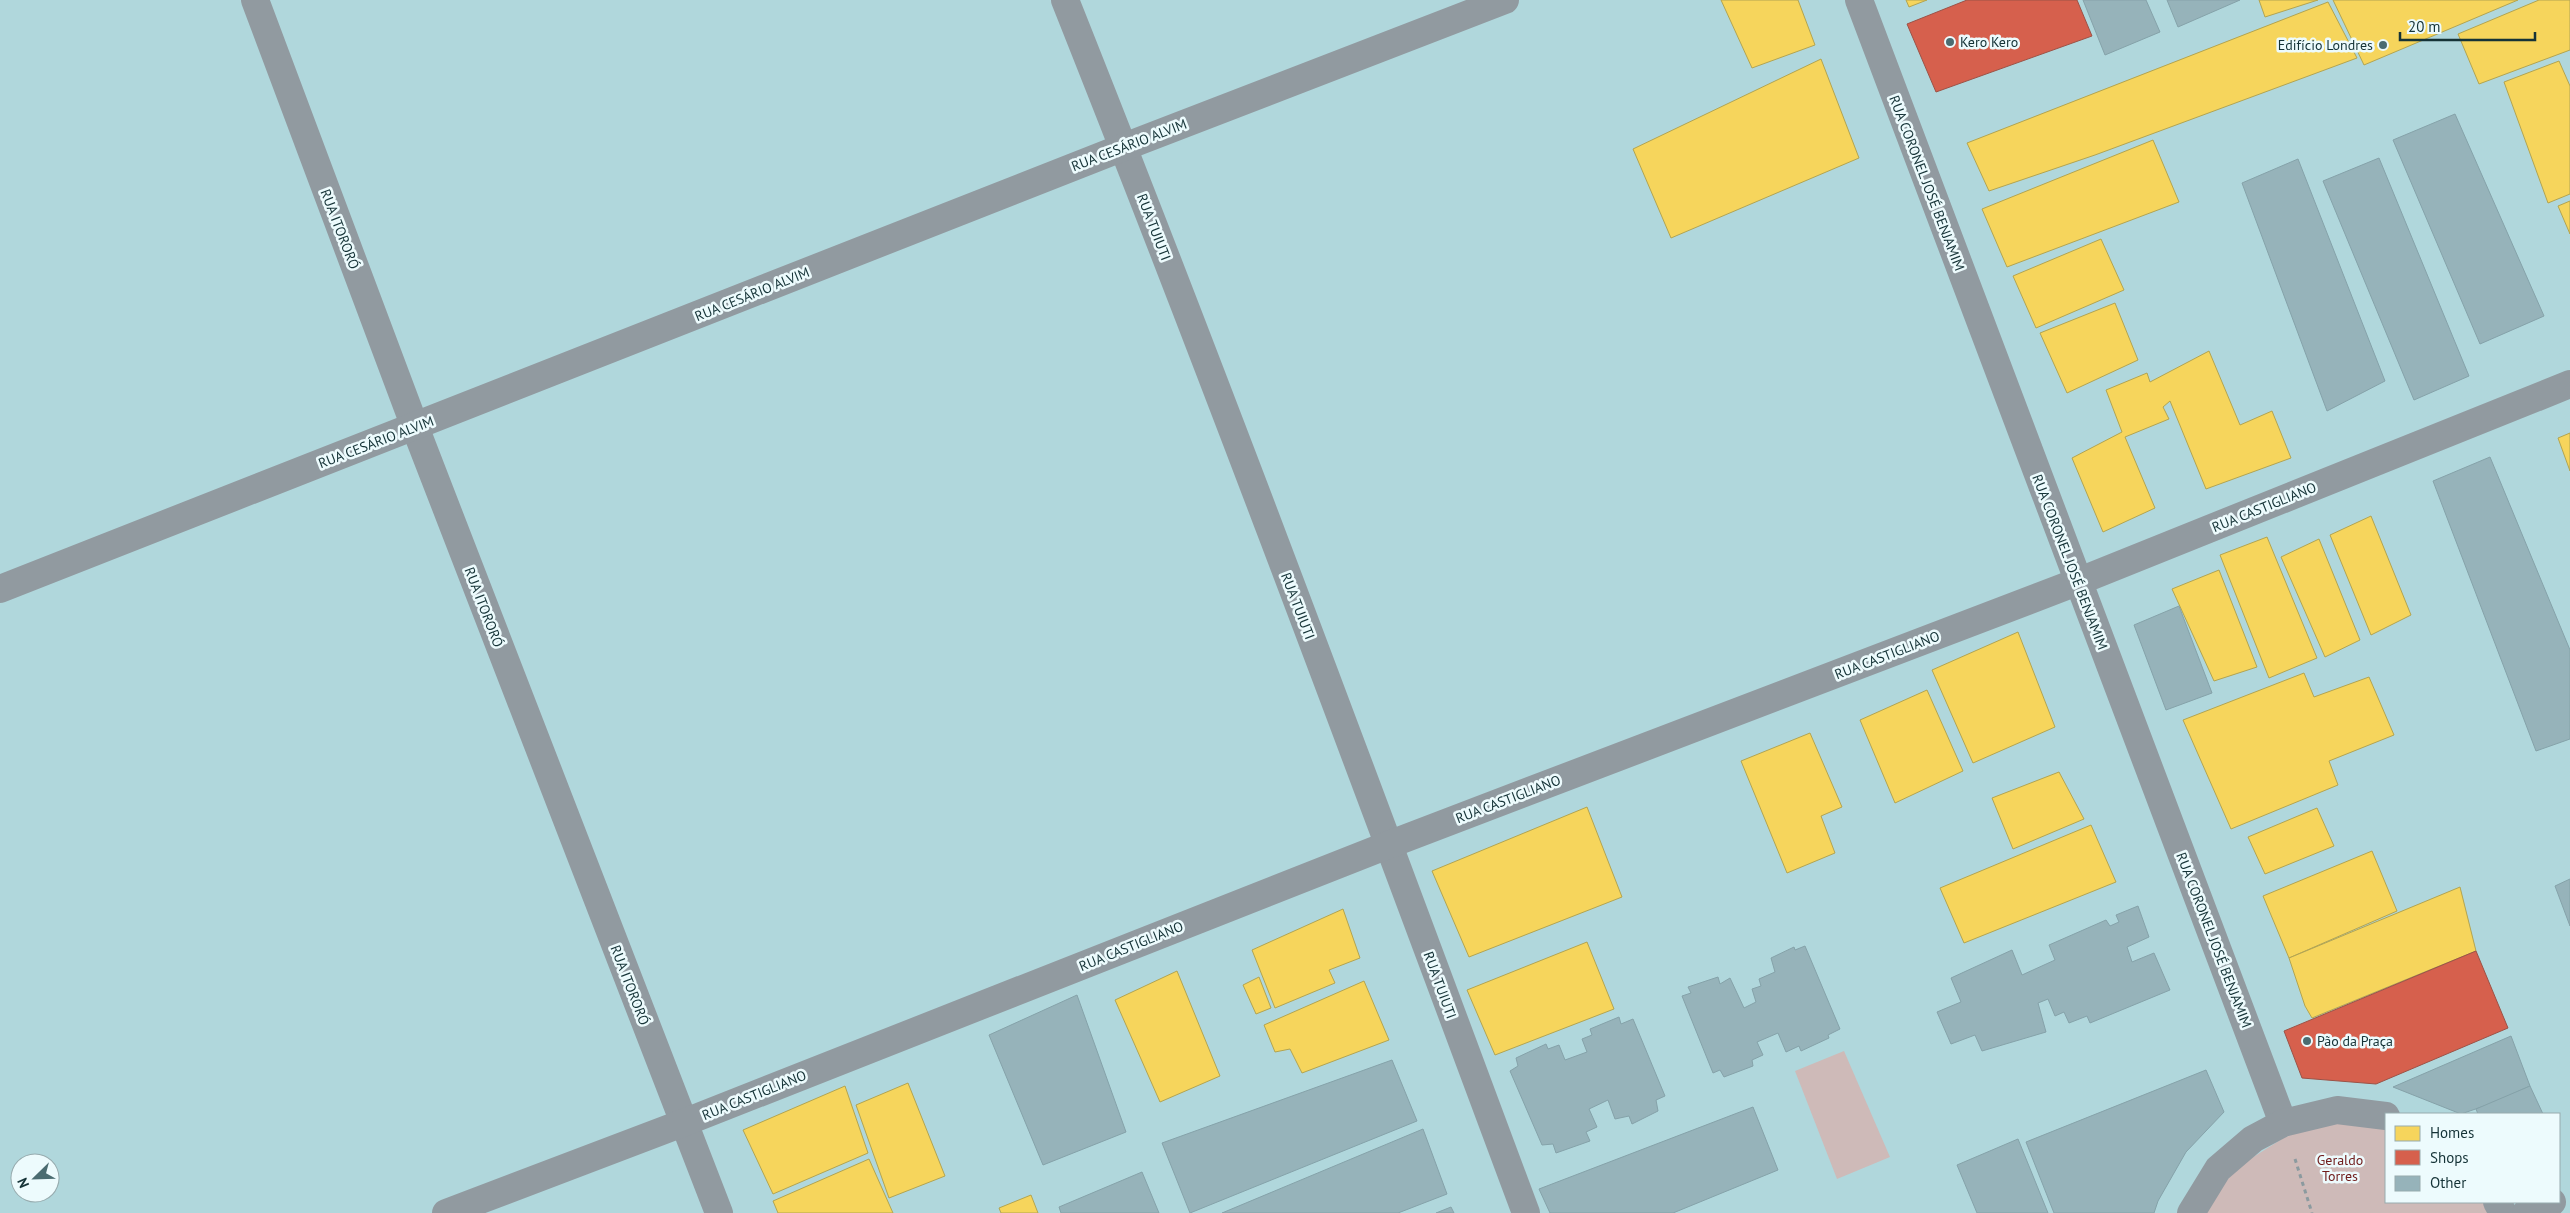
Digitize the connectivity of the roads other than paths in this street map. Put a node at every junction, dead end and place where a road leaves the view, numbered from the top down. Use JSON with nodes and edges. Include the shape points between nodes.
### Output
{"nodes":[{"id":1,"x":255,"y":0,"type":"edge"},
{"id":2,"x":1066,"y":0,"type":"edge"},
{"id":3,"x":1505,"y":0,"type":"edge"},
{"id":4,"x":1859,"y":0,"type":"edge"},
{"id":5,"x":1124,"y":147,"type":"junction"},
{"id":6,"x":2570,"y":384,"type":"edge"},
{"id":7,"x":415,"y":427,"type":"junction"},
{"id":8,"x":2077,"y":582,"type":"junction"},
{"id":9,"x":0,"y":589,"type":"edge"},
{"id":10,"x":1388,"y":845,"type":"junction"},
{"id":11,"x":2385,"y":1116,"type":"edge"},
{"id":12,"x":683,"y":1123,"type":"junction"},
{"id":13,"x":2283,"y":1123,"type":"junction"},
{"id":14,"x":2550,"y":1203,"type":"edge"},
{"id":15,"x":446,"y":1213,"type":"edge"},
{"id":16,"x":718,"y":1213,"type":"edge"},
{"id":17,"x":1526,"y":1213,"type":"edge"},
{"id":18,"x":2191,"y":1213,"type":"edge"},
{"id":19,"x":2526,"y":1213,"type":"edge"}],
"edges":[{"from":1,"to":7,"type":"street","name":"RUA ITORORÓ"},
{"from":2,"to":5,"type":"street","name":"RUA TUIUTI"},
{"from":3,"to":5,"type":"street","name":"RUA CESÁRIO ALVIM"},
{"from":4,"to":8,"type":"street","name":"RUA CORONEL JOSÉ BENJAMIM"},
{"from":5,"to":7,"type":"street","name":"RUA CESÁRIO ALVIM"},
{"from":5,"to":10,"type":"street","name":"RUA TUIUTI"},
{"from":6,"to":8,"type":"street","name":"RUA CASTIGLIANO"},
{"from":7,"to":9,"type":"street","name":"RUA CESÁRIO ALVIM"},
{"from":7,"to":12,"type":"street","name":"RUA ITORORÓ"},
{"from":8,"to":10,"type":"street","name":"RUA CASTIGLIANO"},
{"from":8,"to":13,"type":"street","name":"RUA CORONEL JOSÉ BENJAMIM"},
{"from":10,"to":12,"type":"street","name":"RUA CASTIGLIANO"},
{"from":10,"to":17,"type":"street","name":"RUA TUIUTI"},
{"from":11,"to":13,"type":"street","via":[[2337,1110]]},
{"from":12,"to":15,"type":"street","name":"RUA CASTIGLIANO"},
{"from":12,"to":16,"type":"street","name":"RUA ITORORÓ"},
{"from":13,"to":18,"type":"street","via":[[2253,1138],[2218,1169]]},
{"from":14,"to":19,"type":"street"}]}
